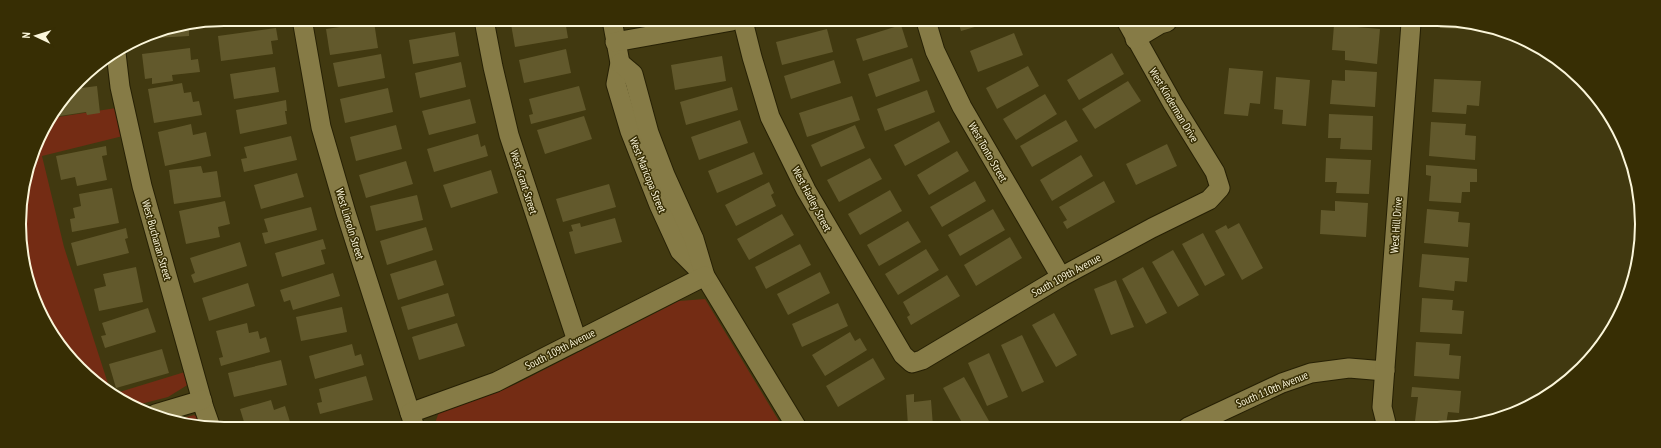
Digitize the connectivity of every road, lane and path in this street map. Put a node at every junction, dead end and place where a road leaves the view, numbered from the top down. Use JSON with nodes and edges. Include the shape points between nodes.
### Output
{"nodes":[{"id":1,"x":303,"y":26,"type":"edge"},
{"id":2,"x":485,"y":26,"type":"edge"},
{"id":3,"x":613,"y":26,"type":"edge"},
{"id":4,"x":704,"y":26,"type":"edge"},
{"id":5,"x":744,"y":26,"type":"edge"},
{"id":6,"x":928,"y":26,"type":"edge"},
{"id":7,"x":1129,"y":26,"type":"edge"},
{"id":8,"x":1156,"y":26,"type":"edge"},
{"id":9,"x":1411,"y":26,"type":"edge"},
{"id":10,"x":1135,"y":38,"type":"junction"},
{"id":11,"x":615,"y":42,"type":"junction"},
{"id":12,"x":117,"y":58,"type":"edge"},
{"id":13,"x":1220,"y":188,"type":"joint"},
{"id":14,"x":705,"y":276,"type":"junction"},
{"id":15,"x":1061,"y":277,"type":"junction"},
{"id":16,"x":577,"y":340,"type":"junction"},
{"id":17,"x":912,"y":363,"type":"joint"},
{"id":18,"x":1385,"y":372,"type":"junction"},
{"id":19,"x":202,"y":400,"type":"junction"},
{"id":20,"x":162,"y":412,"type":"edge"},
{"id":21,"x":412,"y":419,"type":"edge"},
{"id":22,"x":209,"y":422,"type":"edge"},
{"id":23,"x":794,"y":422,"type":"edge"},
{"id":24,"x":1199,"y":422,"type":"edge"},
{"id":25,"x":1386,"y":422,"type":"edge"}],
"edges":[{"from":1,"to":21,"type":"street","name":"West Lincoln Street","via":[[322,127],[346,213]]},
{"from":2,"to":16,"type":"street","name":"West Grant Street","via":[[509,135]]},
{"from":3,"to":11,"type":"street","name":"West Maricopa Street"},
{"from":4,"to":11,"type":"street"},
{"from":5,"to":17,"type":"street","name":"West Hadley Street","via":[[770,117],[806,190],[900,349]]},
{"from":6,"to":15,"type":"street","name":"West Tonto Street","via":[[935,51],[962,107]]},
{"from":7,"to":10,"type":"street","name":"West Kinderman Drive"},
{"from":8,"to":10,"type":"street"},
{"from":9,"to":18,"type":"street","name":"West Hill Drive"},
{"from":10,"to":13,"type":"street","name":"West Kinderman Drive","via":[[1215,172]]},
{"from":11,"to":14,"type":"street","name":"West Maricopa Street","via":[[620,64],[634,74],[649,133],[667,181],[694,239]]},
{"from":12,"to":19,"type":"street","name":"West Buchanan Street","via":[[120,87],[142,186]]},
{"from":13,"to":15,"type":"street","name":"South 109th Avenue","via":[[1209,200]]},
{"from":14,"to":16,"type":"street","name":"South 109th Avenue"},
{"from":14,"to":23,"type":"street","name":"West Maricopa Street"},
{"from":15,"to":17,"type":"street","name":"South 109th Avenue","via":[[922,360]]},
{"from":16,"to":21,"type":"street","name":"South 109th Avenue","via":[[496,382]]},
{"from":18,"to":24,"type":"street","name":"South 110th Avenue","via":[[1349,368],[1311,373],[1282,383]]},
{"from":18,"to":25,"type":"street","name":"West Hill Drive","via":[[1382,406]]},
{"from":19,"to":20,"type":"street"},
{"from":19,"to":22,"type":"street","name":"West Buchanan Street"}]}
